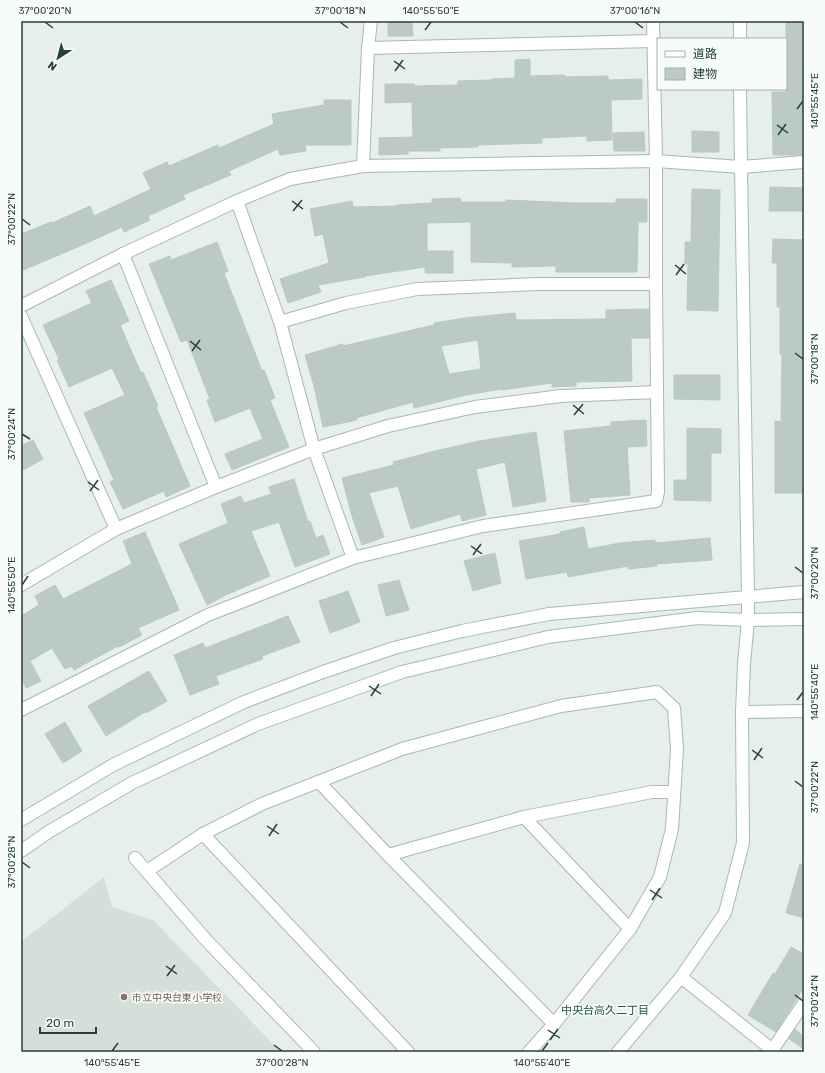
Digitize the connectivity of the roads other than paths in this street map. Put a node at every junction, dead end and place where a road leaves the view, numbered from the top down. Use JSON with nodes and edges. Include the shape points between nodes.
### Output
{"nodes":[{"id":1,"x":372,"y":21,"type":"edge"},
{"id":2,"x":653,"y":21,"type":"edge"},
{"id":3,"x":740,"y":21,"type":"edge"},
{"id":4,"x":740,"y":38,"type":"edge"},
{"id":5,"x":653,"y":41,"type":"junction"},
{"id":6,"x":368,"y":48,"type":"junction"},
{"id":7,"x":740,"y":90,"type":"edge"},
{"id":8,"x":656,"y":161,"type":"junction"},
{"id":9,"x":804,"y":162,"type":"edge"},
{"id":10,"x":363,"y":166,"type":"junction"},
{"id":11,"x":741,"y":167,"type":"junction"},
{"id":12,"x":237,"y":201,"type":"junction"},
{"id":13,"x":123,"y":254,"type":"junction"},
{"id":14,"x":656,"y":284,"type":"junction"},
{"id":15,"x":21,"y":306,"type":"edge"},
{"id":16,"x":21,"y":316,"type":"edge"},
{"id":17,"x":280,"y":322,"type":"junction"},
{"id":18,"x":657,"y":392,"type":"junction"},
{"id":19,"x":314,"y":449,"type":"junction"},
{"id":20,"x":216,"y":487,"type":"junction"},
{"id":21,"x":116,"y":529,"type":"junction"},
{"id":22,"x":353,"y":558,"type":"junction"},
{"id":23,"x":21,"y":585,"type":"edge"},
{"id":24,"x":804,"y":592,"type":"edge"},
{"id":25,"x":748,"y":596,"type":"junction"},
{"id":26,"x":804,"y":619,"type":"edge"},
{"id":27,"x":748,"y":620,"type":"junction"},
{"id":28,"x":22,"y":706,"type":"edge"},
{"id":29,"x":742,"y":712,"type":"junction"},
{"id":30,"x":804,"y":712,"type":"edge"},
{"id":31,"x":319,"y":782,"type":"junction"},
{"id":32,"x":674,"y":792,"type":"junction"},
{"id":33,"x":524,"y":817,"type":"junction"},
{"id":34,"x":21,"y":820,"type":"edge"},
{"id":35,"x":203,"y":834,"type":"junction"},
{"id":36,"x":21,"y":851,"type":"edge"},
{"id":37,"x":388,"y":855,"type":"junction"},
{"id":38,"x":135,"y":858,"type":"dead end"},
{"id":39,"x":147,"y":871,"type":"junction"},
{"id":40,"x":630,"y":929,"type":"junction"},
{"id":41,"x":681,"y":977,"type":"junction"},
{"id":42,"x":804,"y":1003,"type":"edge"},
{"id":43,"x":554,"y":1024,"type":"junction"},
{"id":44,"x":773,"y":1051,"type":"edge"},
{"id":45,"x":314,"y":1052,"type":"edge"},
{"id":46,"x":408,"y":1052,"type":"edge"},
{"id":47,"x":529,"y":1052,"type":"edge"},
{"id":48,"x":618,"y":1052,"type":"edge"}],
"edges":[{"from":1,"to":6,"type":"street"},
{"from":2,"to":5,"type":"street"},
{"from":3,"to":4,"type":"street"},
{"from":5,"to":6,"type":"street"},
{"from":5,"to":8,"type":"street"},
{"from":6,"to":10,"type":"street"},
{"from":7,"to":11,"type":"street"},
{"from":8,"to":10,"type":"street"},
{"from":8,"to":11,"type":"street"},
{"from":8,"to":14,"type":"street"},
{"from":9,"to":11,"type":"street"},
{"from":10,"to":12,"type":"street","via":[[290,178]]},
{"from":11,"to":25,"type":"street"},
{"from":12,"to":13,"type":"street"},
{"from":12,"to":17,"type":"street"},
{"from":13,"to":15,"type":"street"},
{"from":13,"to":20,"type":"street"},
{"from":14,"to":17,"type":"street","via":[[538,284],[417,289],[346,302]]},
{"from":14,"to":18,"type":"street"},
{"from":16,"to":21,"type":"street"},
{"from":17,"to":19,"type":"street"},
{"from":18,"to":19,"type":"street","via":[[561,396],[475,407],[388,426]]},
{"from":18,"to":22,"type":"street","via":[[656,501],[483,526]]},
{"from":19,"to":20,"type":"street"},
{"from":19,"to":22,"type":"street"},
{"from":20,"to":21,"type":"street"},
{"from":21,"to":23,"type":"street"},
{"from":22,"to":28,"type":"street","via":[[208,615]]},
{"from":24,"to":25,"type":"street"},
{"from":25,"to":27,"type":"street"},
{"from":25,"to":34,"type":"street","via":[[549,614],[462,631],[394,648],[244,702],[113,765]]},
{"from":26,"to":27,"type":"street"},
{"from":27,"to":29,"type":"street"},
{"from":27,"to":36,"type":"street","via":[[697,618],[548,637],[402,672],[258,724],[139,779]]},
{"from":29,"to":30,"type":"street"},
{"from":29,"to":41,"type":"street","via":[[743,843],[725,912]]},
{"from":31,"to":32,"type":"street","via":[[402,749],[561,706],[657,692],[674,708],[677,749]]},
{"from":31,"to":35,"type":"street","via":[[262,804]]},
{"from":31,"to":37,"type":"street"},
{"from":32,"to":33,"type":"street","via":[[652,792]]},
{"from":32,"to":40,"type":"street","via":[[672,829],[660,877]]},
{"from":33,"to":37,"type":"street"},
{"from":33,"to":40,"type":"street"},
{"from":35,"to":39,"type":"street"},
{"from":35,"to":46,"type":"street"},
{"from":37,"to":43,"type":"street"},
{"from":38,"to":39,"type":"street"},
{"from":39,"to":45,"type":"street","via":[[207,941]]},
{"from":40,"to":43,"type":"street"},
{"from":41,"to":44,"type":"street"},
{"from":41,"to":48,"type":"street"},
{"from":42,"to":44,"type":"street"},
{"from":43,"to":47,"type":"street"}]}
